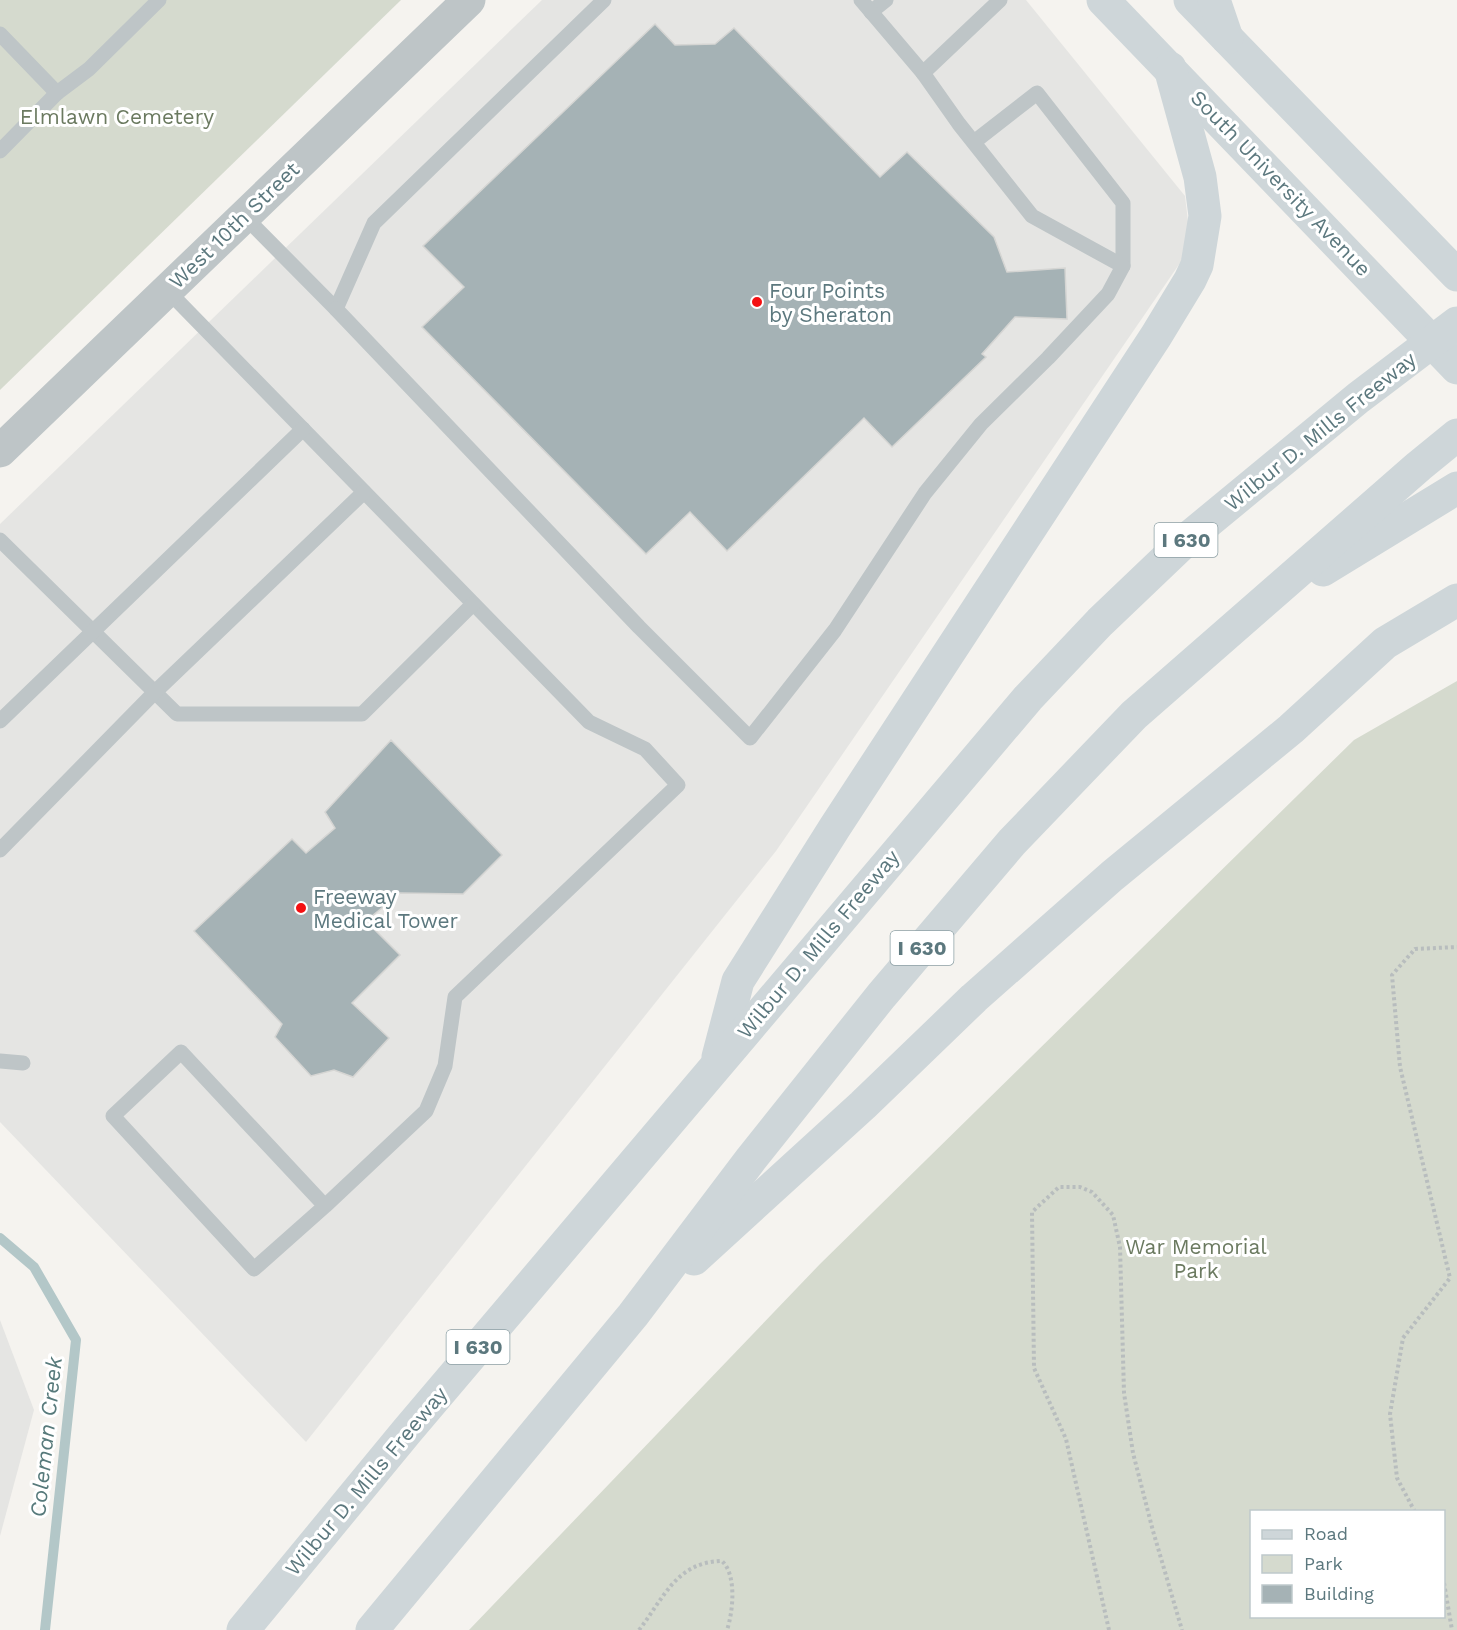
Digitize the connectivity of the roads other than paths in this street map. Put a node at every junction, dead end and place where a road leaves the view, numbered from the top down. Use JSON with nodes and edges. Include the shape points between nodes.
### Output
{"nodes":[{"id":1,"x":159,"y":0,"type":"edge"},
{"id":2,"x":469,"y":0,"type":"edge"},
{"id":3,"x":604,"y":0,"type":"edge"},
{"id":4,"x":886,"y":0,"type":"edge"},
{"id":5,"x":1000,"y":0,"type":"edge"},
{"id":6,"x":1103,"y":0,"type":"edge"},
{"id":7,"x":1190,"y":0,"type":"edge"},
{"id":8,"x":1214,"y":0,"type":"edge"},
{"id":9,"x":866,"y":6,"type":"edge"},
{"id":10,"x":0,"y":34,"type":"edge"},
{"id":11,"x":1227,"y":38,"type":"junction"},
{"id":12,"x":1170,"y":68,"type":"junction"},
{"id":13,"x":924,"y":74,"type":"junction"},
{"id":14,"x":57,"y":93,"type":"junction"},
{"id":15,"x":974,"y":142,"type":"junction"},
{"id":16,"x":0,"y":151,"type":"edge"},
{"id":17,"x":244,"y":216,"type":"junction"},
{"id":18,"x":1123,"y":266,"type":"junction"},
{"id":19,"x":1457,"y":275,"type":"edge"},
{"id":20,"x":168,"y":290,"type":"junction"},
{"id":21,"x":1457,"y":305,"type":"edge"},
{"id":22,"x":336,"y":309,"type":"junction"},
{"id":23,"x":1457,"y":323,"type":"edge"},
{"id":24,"x":1407,"y":360,"type":"junction"},
{"id":25,"x":1457,"y":368,"type":"edge"},
{"id":26,"x":303,"y":429,"type":"junction"},
{"id":27,"x":1457,"y":435,"type":"edge"},
{"id":28,"x":0,"y":452,"type":"edge"},
{"id":29,"x":1453,"y":490,"type":"edge"},
{"id":30,"x":364,"y":492,"type":"junction"},
{"id":31,"x":0,"y":540,"type":"edge"},
{"id":32,"x":1457,"y":600,"type":"edge"},
{"id":33,"x":473,"y":604,"type":"junction"},
{"id":34,"x":1248,"y":615,"type":"junction"},
{"id":35,"x":92,"y":631,"type":"junction"},
{"id":36,"x":155,"y":692,"type":"junction"},
{"id":37,"x":0,"y":721,"type":"edge"},
{"id":38,"x":0,"y":850,"type":"edge"},
{"id":39,"x":0,"y":1061,"type":"edge"},
{"id":40,"x":23,"y":1063,"type":"dead end"},
{"id":41,"x":716,"y":1065,"type":"junction"},
{"id":42,"x":326,"y":1206,"type":"junction"},
{"id":43,"x":633,"y":1315,"type":"junction"},
{"id":44,"x":243,"y":1630,"type":"edge"},
{"id":45,"x":372,"y":1630,"type":"edge"}],
"edges":[{"from":1,"to":14,"type":"lane","via":[[89,69]]},
{"from":2,"to":17,"type":"street","name":"West 10th Street"},
{"from":3,"to":22,"type":"lane","via":[[374,223]]},
{"from":4,"to":9,"type":"lane"},
{"from":5,"to":13,"type":"lane"},
{"from":6,"to":12,"type":"main road","name":"South University Avenue"},
{"from":7,"to":11,"type":"main road"},
{"from":8,"to":11,"type":"main road"},
{"from":9,"to":13,"type":"lane"},
{"from":10,"to":14,"type":"lane"},
{"from":11,"to":19,"type":"main road"},
{"from":12,"to":25,"type":"main road","name":"South University Avenue"},
{"from":12,"to":41,"type":"main road","via":[[1200,177],[1205,216],[1197,265],[1156,336],[738,981]]},
{"from":13,"to":15,"type":"lane"},
{"from":14,"to":16,"type":"lane"},
{"from":15,"to":18,"type":"lane","via":[[1032,216]]},
{"from":15,"to":18,"type":"lane","via":[[1037,93],[1124,203]]},
{"from":17,"to":20,"type":"street","name":"West 10th Street"},
{"from":17,"to":22,"type":"lane"},
{"from":18,"to":22,"type":"lane","via":[[1108,294],[981,424],[925,493],[835,630],[750,738]]},
{"from":20,"to":26,"type":"lane"},
{"from":20,"to":28,"type":"street","name":"West 10th Street"},
{"from":21,"to":24,"type":"main road"},
{"from":23,"to":24,"type":"main road","name":"Wilbur D. Mills Freeway","number":"I 630"},
{"from":24,"to":41,"type":"main road","name":"Wilbur D. Mills Freeway","number":"I 630","via":[[1187,539],[1100,622],[1028,698]]},
{"from":26,"to":30,"type":"lane"},
{"from":26,"to":35,"type":"lane"},
{"from":27,"to":34,"type":"main road","number":"I 630"},
{"from":29,"to":34,"type":"main road"},
{"from":30,"to":33,"type":"lane"},
{"from":30,"to":36,"type":"lane"},
{"from":31,"to":35,"type":"lane"},
{"from":32,"to":43,"type":"main road","via":[[1385,643],[1291,729],[1112,876],[974,998]]},
{"from":33,"to":36,"type":"lane","via":[[362,714],[177,714]]},
{"from":33,"to":42,"type":"lane","via":[[589,722],[645,749],[678,786],[455,997],[445,1066],[426,1111]]},
{"from":34,"to":43,"type":"main road","number":"I 630","via":[[1134,716],[1012,842],[867,1014]]},
{"from":35,"to":36,"type":"lane"},
{"from":35,"to":37,"type":"lane"},
{"from":36,"to":38,"type":"lane"},
{"from":39,"to":40,"type":"lane"},
{"from":41,"to":44,"type":"main road","name":"Wilbur D. Mills Freeway","number":"I 630"},
{"from":42,"to":42,"type":"lane","via":[[254,1269],[113,1116],[182,1052]]},
{"from":43,"to":45,"type":"main road","number":"I 630"}]}
